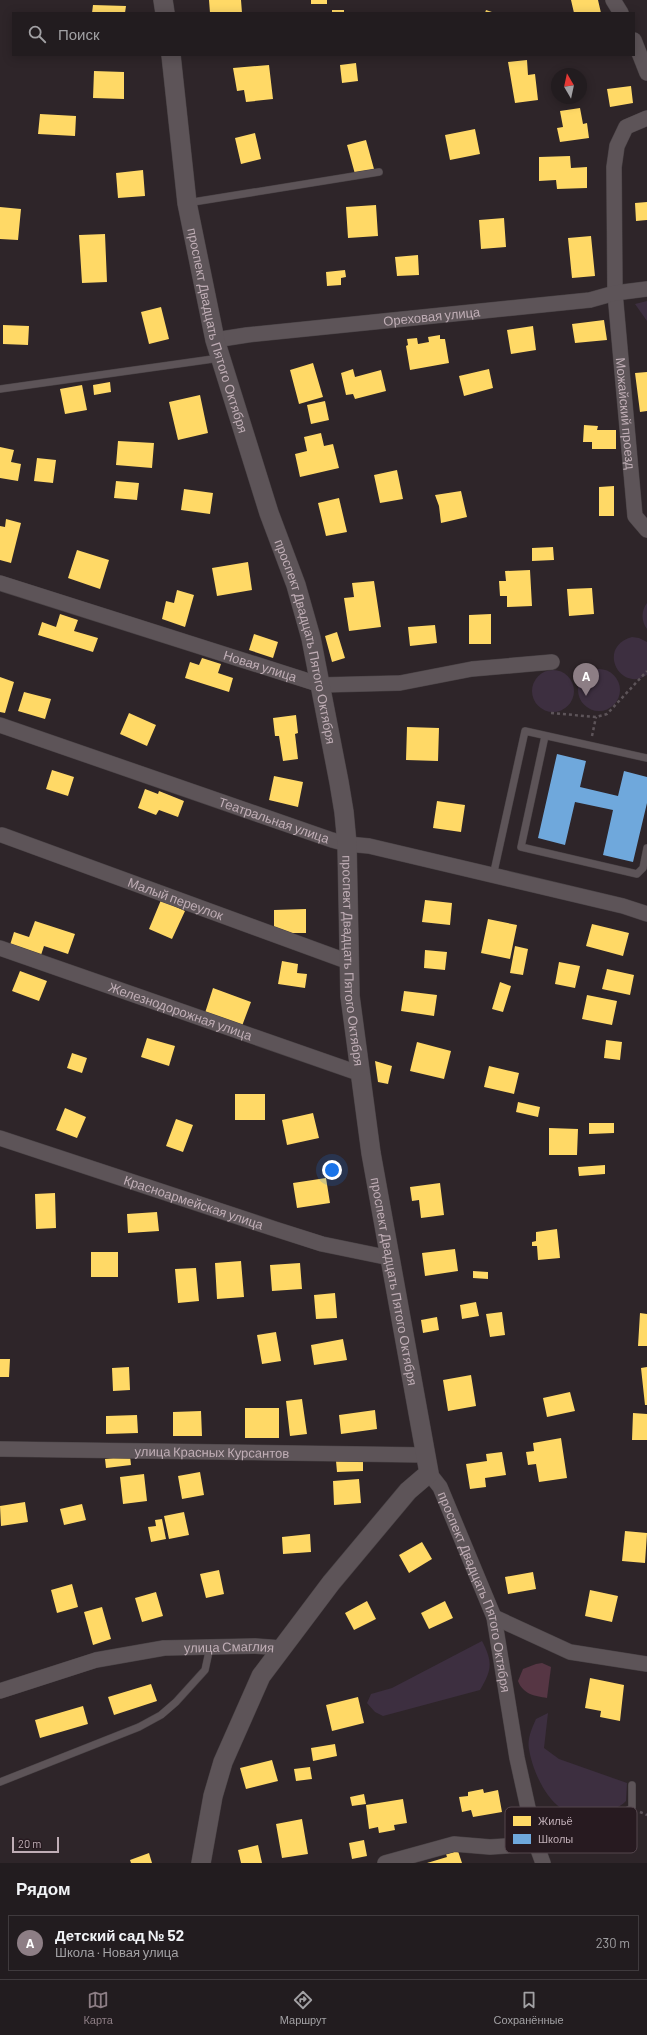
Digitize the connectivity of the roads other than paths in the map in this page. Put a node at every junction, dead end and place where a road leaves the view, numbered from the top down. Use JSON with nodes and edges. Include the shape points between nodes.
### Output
{"nodes":[{"id":1,"x":164,"y":0,"type":"edge"},
{"id":2,"x":613,"y":0,"type":"edge"},
{"id":3,"x":165,"y":12,"type":"edge"},
{"id":4,"x":620,"y":12,"type":"edge"},
{"id":5,"x":635,"y":43,"type":"edge"},
{"id":6,"x":171,"y":56,"type":"edge"},
{"id":7,"x":647,"y":73,"type":"edge"},
{"id":8,"x":647,"y":118,"type":"edge"},
{"id":9,"x":379,"y":172,"type":"dead end"},
{"id":10,"x":187,"y":203,"type":"junction"},
{"id":11,"x":647,"y":289,"type":"edge"},
{"id":12,"x":615,"y":293,"type":"junction"},
{"id":13,"x":215,"y":340,"type":"junction"},
{"id":14,"x":221,"y":358,"type":"junction"},
{"id":15,"x":0,"y":389,"type":"edge"},
{"id":16,"x":647,"y":530,"type":"edge"},
{"id":17,"x":0,"y":582,"type":"edge"},
{"id":18,"x":552,"y":662,"type":"dead end"},
{"id":19,"x":321,"y":685,"type":"junction"},
{"id":20,"x":0,"y":725,"type":"edge"},
{"id":21,"x":545,"y":736,"type":"junction"},
{"id":22,"x":647,"y":758,"type":"edge"},
{"id":23,"x":1,"y":838,"type":"edge"},
{"id":24,"x":347,"y":844,"type":"junction"},
{"id":25,"x":647,"y":848,"type":"edge"},
{"id":26,"x":493,"y":876,"type":"junction"},
{"id":27,"x":647,"y":914,"type":"edge"},
{"id":28,"x":0,"y":948,"type":"edge"},
{"id":29,"x":349,"y":962,"type":"junction"},
{"id":30,"x":361,"y":1074,"type":"junction"},
{"id":31,"x":0,"y":1138,"type":"edge"},
{"id":32,"x":390,"y":1258,"type":"junction"},
{"id":33,"x":0,"y":1449,"type":"edge"},
{"id":34,"x":425,"y":1455,"type":"junction"},
{"id":35,"x":429,"y":1473,"type":"junction"},
{"id":36,"x":494,"y":1617,"type":"junction"},
{"id":37,"x":210,"y":1647,"type":"junction"},
{"id":38,"x":282,"y":1648,"type":"junction"},
{"id":39,"x":647,"y":1664,"type":"edge"},
{"id":40,"x":0,"y":1691,"type":"edge"},
{"id":41,"x":0,"y":1782,"type":"edge"},
{"id":42,"x":632,"y":1785,"type":"dead end"},
{"id":43,"x":528,"y":1807,"type":"edge"},
{"id":44,"x":632,"y":1807,"type":"edge"},
{"id":45,"x":505,"y":1846,"type":"edge"},
{"id":46,"x":539,"y":1853,"type":"edge"},
{"id":47,"x":201,"y":1863,"type":"edge"},
{"id":48,"x":385,"y":1863,"type":"edge"},
{"id":49,"x":543,"y":1863,"type":"edge"}],
"edges":[{"from":1,"to":3,"type":"street"},
{"from":2,"to":4,"type":"street"},
{"from":5,"to":7,"type":"street"},
{"from":6,"to":10,"type":"street","name":"проспект Двадцать Пятого Октября"},
{"from":8,"to":12,"type":"street","name":"Можайский проезд","via":[[626,127],[617,146],[614,167]]},
{"from":9,"to":10,"type":"lane"},
{"from":10,"to":13,"type":"street","name":"проспект Двадцать Пятого Октября"},
{"from":11,"to":12,"type":"street","name":"Ореховая улица"},
{"from":12,"to":13,"type":"street","name":"Ореховая улица","via":[[590,300]]},
{"from":12,"to":16,"type":"street","name":"Можайский проезд","via":[[635,516]]},
{"from":13,"to":14,"type":"street","name":"проспект Двадцать Пятого Октября"},
{"from":14,"to":15,"type":"lane"},
{"from":14,"to":19,"type":"street","name":"проспект Двадцать Пятого Октября","via":[[269,513],[296,585]]},
{"from":17,"to":19,"type":"street","name":"Новая улица"},
{"from":18,"to":19,"type":"street","name":"Новая улица","via":[[472,669],[400,683]]},
{"from":19,"to":24,"type":"street","name":"проспект Двадцать Пятого Октября","via":[[344,812]]},
{"from":20,"to":24,"type":"street","name":"Театральная улица"},
{"from":21,"to":22,"type":"lane"},
{"from":21,"to":25,"type":"lane","via":[[521,847],[637,874],[643,868]]},
{"from":21,"to":26,"type":"lane","via":[[525,732]]},
{"from":23,"to":29,"type":"street","name":"Малый переулок"},
{"from":24,"to":26,"type":"street","name":"Театральная улица","via":[[369,846]]},
{"from":24,"to":29,"type":"street","name":"проспект Двадцать Пятого Октября"},
{"from":26,"to":27,"type":"street","name":"Театральная улица","via":[[624,906]]},
{"from":28,"to":30,"type":"street","name":"Железнодорожная улица"},
{"from":29,"to":30,"type":"street","name":"проспект Двадцать Пятого Октября","via":[[350,996]]},
{"from":30,"to":32,"type":"street","name":"проспект Двадцать Пятого Октября"},
{"from":31,"to":32,"type":"street","name":"Красноармейская улица","via":[[295,1236]]},
{"from":32,"to":34,"type":"street","name":"проспект Двадцать Пятого Октября"},
{"from":33,"to":34,"type":"street","name":"улица Красных Курсантов"},
{"from":34,"to":35,"type":"street","name":"проспект Двадцать Пятого Октября"},
{"from":35,"to":36,"type":"street","name":"проспект Двадцать Пятого Октября","via":[[440,1487]]},
{"from":35,"to":38,"type":"street","name":"улица Смаглия","via":[[408,1491],[331,1583]]},
{"from":36,"to":39,"type":"street","via":[[570,1652]]},
{"from":36,"to":43,"type":"street","name":"проспект Двадцать Пятого Октября","via":[[517,1758]]},
{"from":37,"to":38,"type":"street","name":"улица Смаглия"},
{"from":37,"to":40,"type":"street","name":"улица Смаглия","via":[[164,1648],[96,1660]]},
{"from":37,"to":41,"type":"lane","via":[[205,1670],[161,1715],[139,1727]]},
{"from":38,"to":47,"type":"street","via":[[261,1676],[223,1762],[213,1796]]},
{"from":42,"to":44,"type":"lane"},
{"from":45,"to":48,"type":"street","via":[[454,1844]]},
{"from":46,"to":49,"type":"street","name":"проспект Двадцать Пятого Октября"}]}
